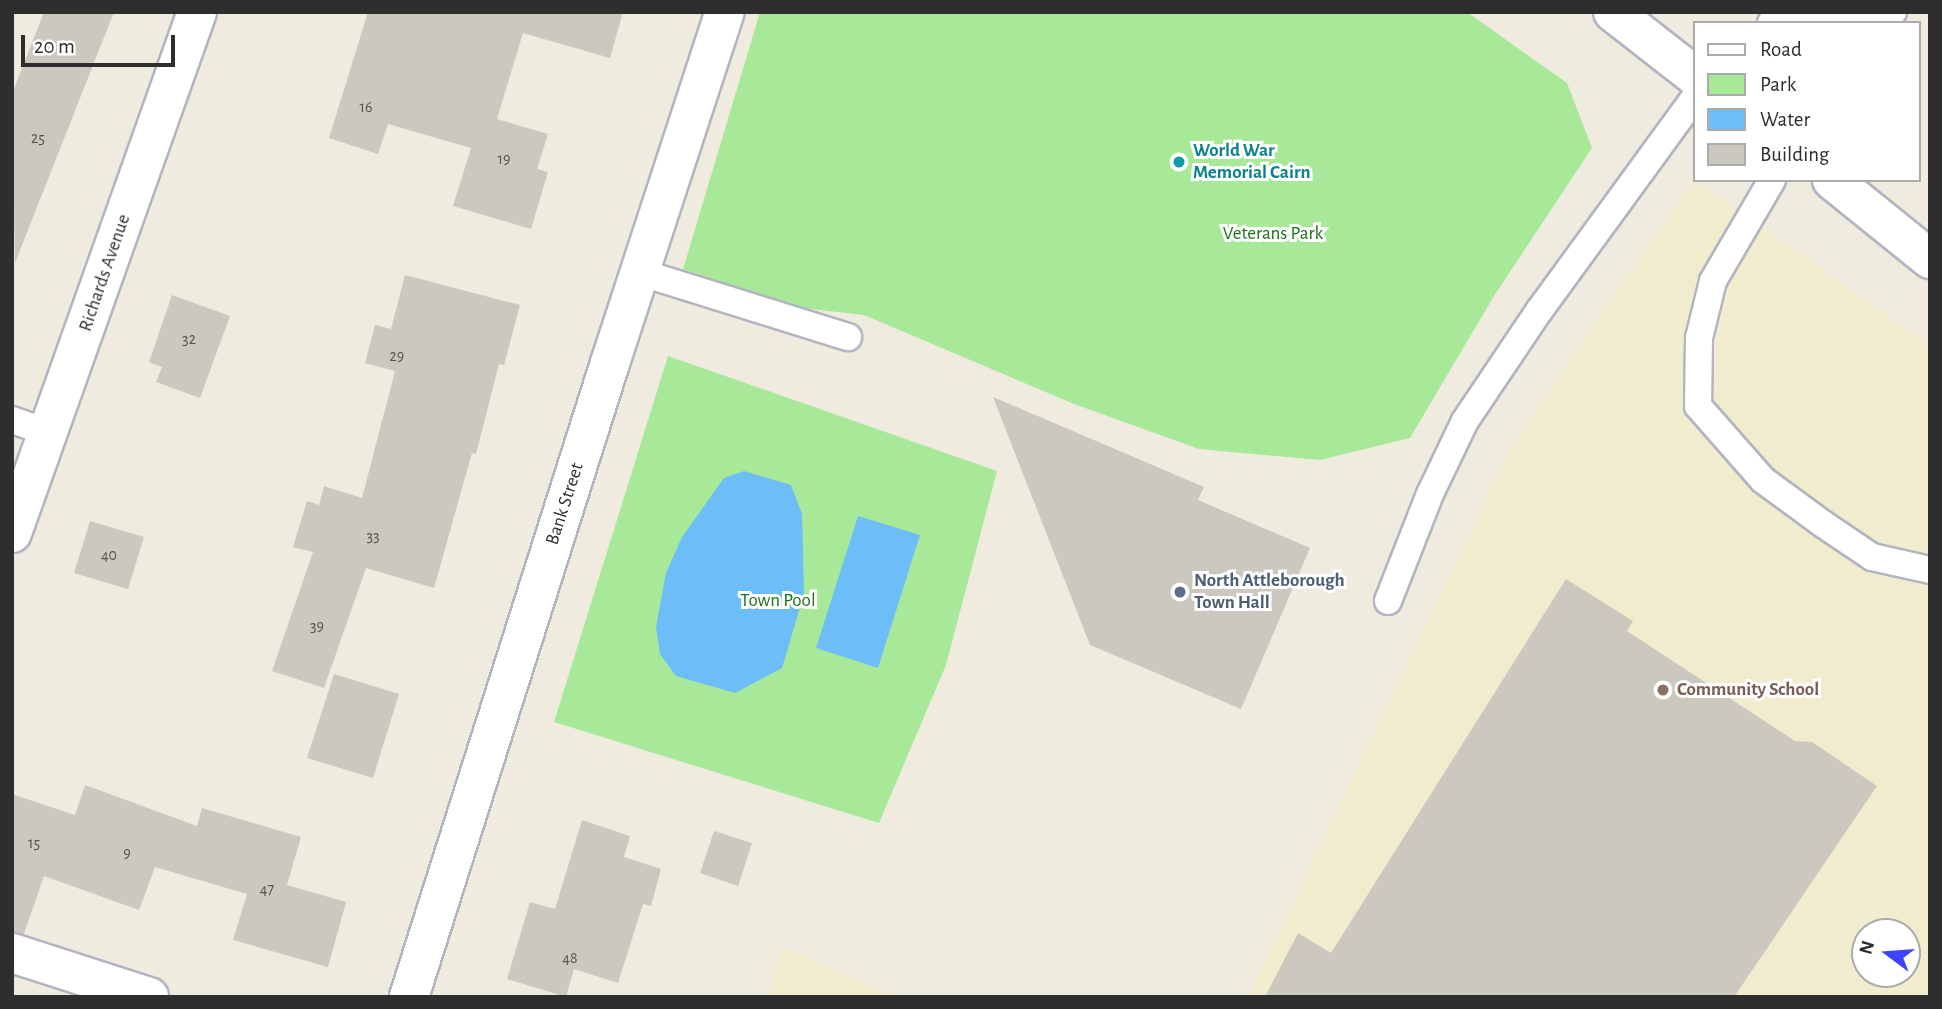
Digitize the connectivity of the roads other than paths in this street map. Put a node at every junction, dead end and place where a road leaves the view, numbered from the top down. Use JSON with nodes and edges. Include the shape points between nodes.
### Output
{"nodes":[{"id":1,"x":197,"y":12,"type":"edge"},
{"id":2,"x":725,"y":12,"type":"edge"},
{"id":3,"x":1613,"y":12,"type":"edge"},
{"id":4,"x":1893,"y":12,"type":"edge"},
{"id":5,"x":1772,"y":21,"type":"edge"},
{"id":6,"x":1694,"y":75,"type":"edge"},
{"id":7,"x":1694,"y":98,"type":"edge"},
{"id":8,"x":1771,"y":182,"type":"edge"},
{"id":9,"x":1834,"y":182,"type":"edge"},
{"id":10,"x":1930,"y":259,"type":"edge"},
{"id":11,"x":639,"y":272,"type":"junction"},
{"id":12,"x":848,"y":337,"type":"dead end"},
{"id":13,"x":12,"y":420,"type":"edge"},
{"id":14,"x":49,"y":433,"type":"junction"},
{"id":15,"x":12,"y":534,"type":"edge"},
{"id":16,"x":1930,"y":570,"type":"edge"},
{"id":17,"x":1388,"y":601,"type":"dead end"},
{"id":18,"x":12,"y":953,"type":"edge"},
{"id":19,"x":149,"y":997,"type":"edge"},
{"id":20,"x":409,"y":997,"type":"edge"}],
"edges":[{"from":1,"to":14,"type":"street","name":"Richards Avenue"},
{"from":2,"to":11,"type":"street","name":"Bank Street"},
{"from":3,"to":6,"type":"street"},
{"from":4,"to":5,"type":"lane","via":[[1778,12]]},
{"from":7,"to":17,"type":"lane","via":[[1465,421]]},
{"from":8,"to":16,"type":"lane","via":[[1713,281],[1699,338],[1698,406],[1763,480],[1822,524],[1872,557]]},
{"from":9,"to":10,"type":"street"},
{"from":11,"to":12,"type":"lane"},
{"from":11,"to":20,"type":"street","name":"Bank Street"},
{"from":13,"to":14,"type":"lane"},
{"from":14,"to":15,"type":"street","name":"Richards Avenue"},
{"from":18,"to":19,"type":"street"}]}
